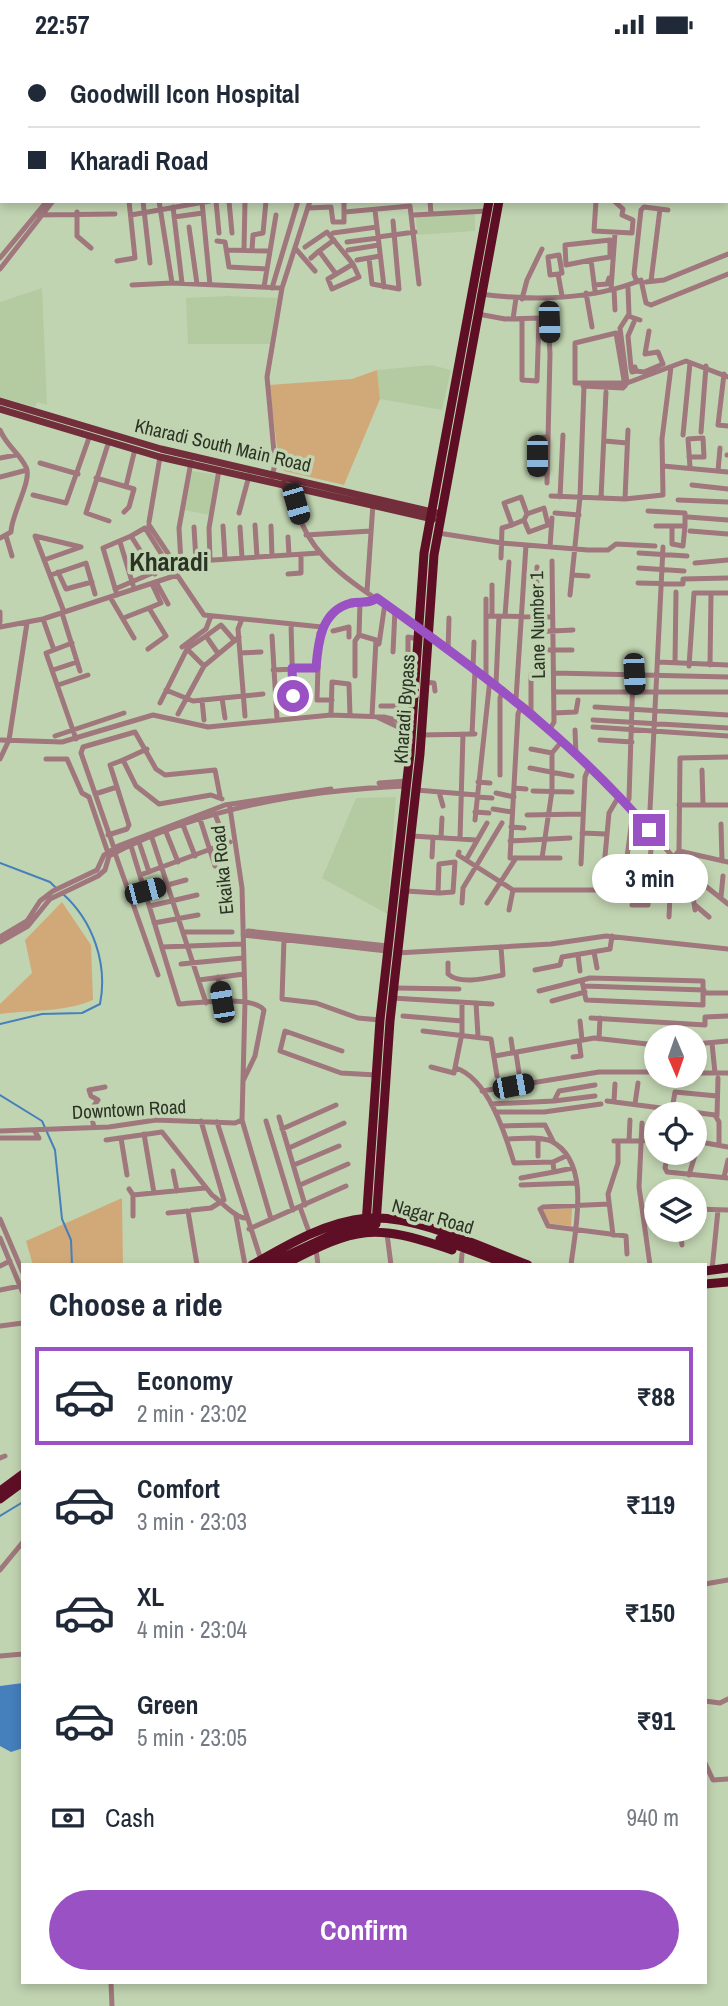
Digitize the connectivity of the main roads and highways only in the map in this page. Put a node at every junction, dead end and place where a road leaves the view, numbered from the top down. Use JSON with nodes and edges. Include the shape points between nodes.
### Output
{"nodes":[{"id":1,"x":499,"y":203,"type":"edge"},
{"id":2,"x":488,"y":206,"type":"edge"},
{"id":3,"x":0,"y":401,"type":"edge"},
{"id":4,"x":0,"y":409,"type":"edge"},
{"id":5,"x":272,"y":477,"type":"junction"},
{"id":6,"x":283,"y":479,"type":"junction"},
{"id":7,"x":293,"y":482,"type":"junction"},
{"id":8,"x":304,"y":488,"type":"junction"},
{"id":9,"x":436,"y":516,"type":"junction"},
{"id":10,"x":423,"y":631,"type":"junction"},
{"id":11,"x":415,"y":731,"type":"junction"},
{"id":12,"x":410,"y":786,"type":"junction"},
{"id":13,"x":397,"y":950,"type":"junction"},
{"id":14,"x":367,"y":1204,"type":"junction"},
{"id":15,"x":353,"y":1220,"type":"junction"},
{"id":16,"x":371,"y":1221,"type":"junction"},
{"id":17,"x":262,"y":1263,"type":"edge"},
{"id":18,"x":262,"y":1263,"type":"edge"},
{"id":19,"x":294,"y":1263,"type":"edge"},
{"id":20,"x":487,"y":1263,"type":"edge"},
{"id":21,"x":504,"y":1263,"type":"edge"},
{"id":22,"x":523,"y":1263,"type":"edge"},
{"id":23,"x":728,"y":1268,"type":"edge"},
{"id":24,"x":708,"y":1271,"type":"edge"},
{"id":25,"x":728,"y":1282,"type":"edge"},
{"id":26,"x":707,"y":1284,"type":"edge"},
{"id":27,"x":21,"y":1476,"type":"edge"},
{"id":28,"x":21,"y":1483,"type":"edge"},
{"id":29,"x":21,"y":1491,"type":"edge"},
{"id":30,"x":1,"y":1492,"type":"edge"},
{"id":31,"x":0,"y":1505,"type":"edge"}],
"edges":[{"from":1,"to":9,"type":"highway","name":"Kharadi Bypass"},
{"from":2,"to":9,"type":"highway","name":"Kharadi Bypass"},
{"from":3,"to":5,"type":"main road","name":"Kharadi South Main Road"},
{"from":4,"to":5,"type":"main road","name":"Kharadi South Main Road","via":[[160,457]]},
{"from":5,"to":6,"type":"main road","name":"Kharadi South Main Road"},
{"from":6,"to":7,"type":"main road","name":"Kharadi South Main Road"},
{"from":6,"to":8,"type":"main road","via":[[296,504],[297,493]]},
{"from":7,"to":8,"type":"main road","name":"Kharadi South Main Road"},
{"from":7,"to":9,"type":"main road","name":"Kharadi South Main Road"},
{"from":8,"to":9,"type":"main road","name":"Kharadi South Main Road"},
{"from":9,"to":10,"type":"highway","name":"Kharadi Bypass"},
{"from":10,"to":11,"type":"highway","name":"Kharadi Bypass","via":[[424,682]]},
{"from":10,"to":11,"type":"highway","name":"Kharadi Bypass","via":[[409,703]]},
{"from":11,"to":12,"type":"highway","name":"Kharadi Bypass"},
{"from":12,"to":13,"type":"highway","name":"Kharadi Bypass"},
{"from":12,"to":13,"type":"highway","name":"Kharadi Bypass","via":[[412,836]]},
{"from":13,"to":14,"type":"highway","name":"Kharadi Bypass","via":[[380,1020]]},
{"from":13,"to":16,"type":"highway","name":"Kharadi Bypass"},
{"from":14,"to":15,"type":"highway"},
{"from":14,"to":16,"type":"highway","name":"Kharadi Bypass"},
{"from":15,"to":16,"type":"highway","name":"Nagar Road"},
{"from":15,"to":18,"type":"highway","name":"Nagar Road","via":[[303,1238]]},
{"from":16,"to":17,"type":"highway"},
{"from":16,"to":21,"type":"highway","via":[[419,1232]]},
{"from":16,"to":22,"type":"highway","name":"Nagar Road","via":[[432,1230]]},
{"from":19,"to":20,"type":"highway","name":"Nagar Road","via":[[316,1249],[367,1230],[387,1231]]},
{"from":23,"to":24,"type":"highway"},
{"from":25,"to":26,"type":"highway"},
{"from":27,"to":30,"type":"highway"},
{"from":28,"to":30,"type":"highway"},
{"from":29,"to":31,"type":"highway"}]}
